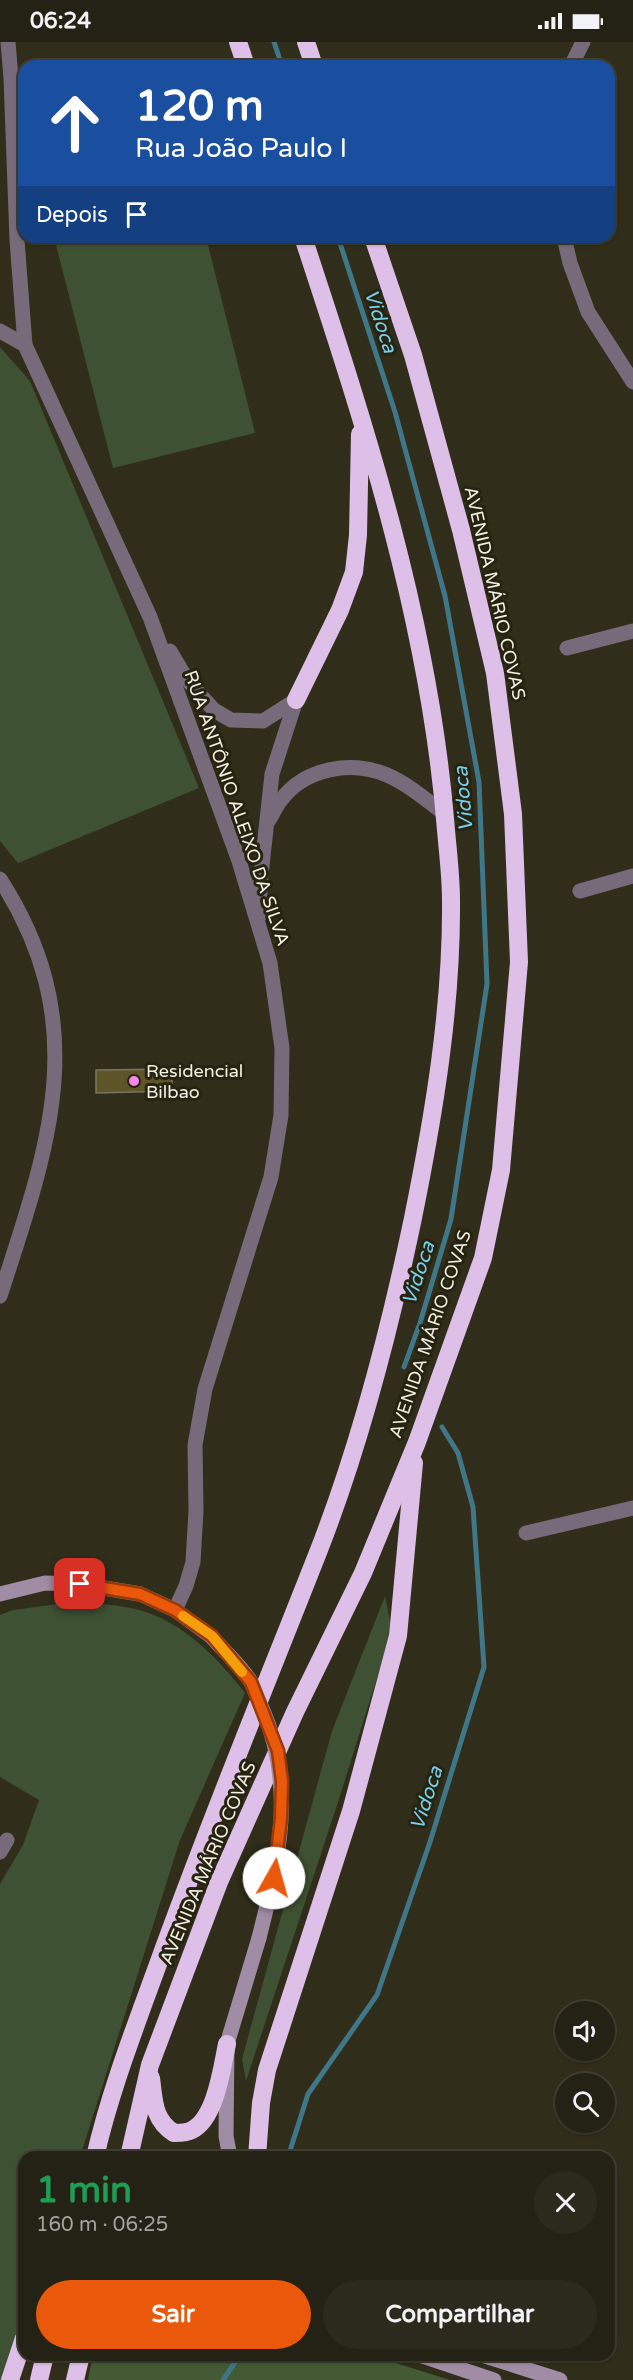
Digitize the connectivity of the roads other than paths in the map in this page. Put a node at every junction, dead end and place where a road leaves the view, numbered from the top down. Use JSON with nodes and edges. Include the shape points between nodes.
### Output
{"nodes":[{"id":1,"x":8,"y":42,"type":"edge"},
{"id":2,"x":238,"y":42,"type":"edge"},
{"id":3,"x":306,"y":42,"type":"edge"},
{"id":4,"x":583,"y":42,"type":"edge"},
{"id":5,"x":244,"y":60,"type":"edge"},
{"id":6,"x":312,"y":60,"type":"edge"},
{"id":7,"x":574,"y":60,"type":"edge"},
{"id":8,"x":305,"y":243,"type":"edge"},
{"id":9,"x":375,"y":243,"type":"edge"},
{"id":10,"x":565,"y":243,"type":"edge"},
{"id":11,"x":0,"y":331,"type":"edge"},
{"id":12,"x":26,"y":345,"type":"junction"},
{"id":13,"x":633,"y":382,"type":"edge"},
{"id":14,"x":358,"y":405,"type":"junction"},
{"id":15,"x":150,"y":617,"type":"junction"},
{"id":16,"x":633,"y":631,"type":"edge"},
{"id":17,"x":567,"y":648,"type":"dead end"},
{"id":18,"x":296,"y":700,"type":"junction"},
{"id":19,"x":445,"y":814,"type":"junction"},
{"id":20,"x":266,"y":826,"type":"junction"},
{"id":21,"x":633,"y":876,"type":"edge"},
{"id":22,"x":0,"y":879,"type":"edge"},
{"id":23,"x":580,"y":891,"type":"dead end"},
{"id":24,"x":260,"y":930,"type":"junction"},
{"id":25,"x":0,"y":1296,"type":"edge"},
{"id":26,"x":417,"y":1442,"type":"junction"},
{"id":27,"x":633,"y":1508,"type":"edge"},
{"id":28,"x":526,"y":1533,"type":"dead end"},
{"id":29,"x":0,"y":1594,"type":"edge"},
{"id":30,"x":175,"y":1610,"type":"junction"},
{"id":31,"x":227,"y":2044,"type":"junction"},
{"id":32,"x":150,"y":2065,"type":"junction"},
{"id":33,"x":105,"y":2111,"type":"junction"},
{"id":34,"x":90,"y":2151,"type":"edge"},
{"id":35,"x":96,"y":2151,"type":"edge"},
{"id":36,"x":130,"y":2151,"type":"edge"},
{"id":37,"x":229,"y":2151,"type":"edge"},
{"id":38,"x":257,"y":2151,"type":"edge"},
{"id":39,"x":18,"y":2356,"type":"edge"},
{"id":40,"x":44,"y":2361,"type":"edge"},
{"id":41,"x":80,"y":2361,"type":"edge"},
{"id":42,"x":437,"y":2361,"type":"edge"},
{"id":43,"x":501,"y":2361,"type":"edge"},
{"id":44,"x":10,"y":2380,"type":"edge"},
{"id":45,"x":39,"y":2380,"type":"edge"},
{"id":46,"x":75,"y":2380,"type":"edge"},
{"id":47,"x":494,"y":2380,"type":"edge"},
{"id":48,"x":560,"y":2380,"type":"edge"}],
"edges":[{"from":1,"to":12,"type":"street"},
{"from":2,"to":5,"type":"highway"},
{"from":3,"to":6,"type":"highway"},
{"from":4,"to":7,"type":"street"},
{"from":8,"to":14,"type":"highway","name":"AVENIDA MÁRIO COVAS"},
{"from":9,"to":26,"type":"highway","name":"AVENIDA MÁRIO COVAS","via":[[413,355],[495,673],[514,825],[519,962],[501,1170],[483,1258]]},
{"from":10,"to":13,"type":"street","via":[[588,312]]},
{"from":11,"to":12,"type":"street"},
{"from":12,"to":15,"type":"street"},
{"from":14,"to":18,"type":"highway","via":[[361,450],[354,572]]},
{"from":14,"to":19,"type":"highway","name":"AVENIDA MÁRIO COVAS","via":[[391,517],[429,689]]},
{"from":15,"to":18,"type":"street","via":[[186,678],[214,710],[231,720],[263,721]]},
{"from":15,"to":24,"type":"street","name":"RUA ANTÔNIO ALEIXO DA SILVA","via":[[239,861]]},
{"from":16,"to":17,"type":"street"},
{"from":18,"to":20,"type":"street","via":[[272,774]]},
{"from":19,"to":20,"type":"street","via":[[387,775],[362,767],[341,767],[298,783],[281,799]]},
{"from":19,"to":33,"type":"highway","name":"AVENIDA MÁRIO COVAS","via":[[451,899],[444,1038],[423,1167],[391,1322],[364,1421],[318,1552],[200,1847]]},
{"from":20,"to":24,"type":"street"},
{"from":21,"to":23,"type":"street"},
{"from":22,"to":25,"type":"street","via":[[40,957],[56,1055],[45,1148]]},
{"from":24,"to":30,"type":"street","name":"RUA ANTÔNIO ALEIXO DA SILVA","via":[[270,963],[282,1048],[281,1115],[271,1177],[205,1389],[195,1445],[193,1562]]},
{"from":26,"to":32,"type":"highway","name":"AVENIDA MÁRIO COVAS","via":[[363,1573],[219,1882]]},
{"from":26,"to":38,"type":"highway","via":[[398,1636],[351,1811],[267,2070]]},
{"from":27,"to":28,"type":"street"},
{"from":29,"to":30,"type":"main road","via":[[45,1583],[80,1584],[140,1594]]},
{"from":30,"to":31,"type":"main road","bridge":true,"via":[[212,1636],[251,1682],[278,1751],[282,1781],[274,1878]]},
{"from":31,"to":32,"type":"highway","via":[[210,2108],[200,2124],[184,2133],[174,2133],[158,2118]]},
{"from":31,"to":37,"type":"main road"},
{"from":32,"to":36,"type":"highway","name":"AVENIDA MÁRIO COVAS"},
{"from":33,"to":34,"type":"highway"},
{"from":33,"to":35,"type":"highway","name":"AVENIDA MÁRIO COVAS"},
{"from":39,"to":44,"type":"highway"},
{"from":40,"to":45,"type":"highway"},
{"from":41,"to":46,"type":"highway"},
{"from":42,"to":47,"type":"main road"},
{"from":43,"to":48,"type":"main road"}]}
